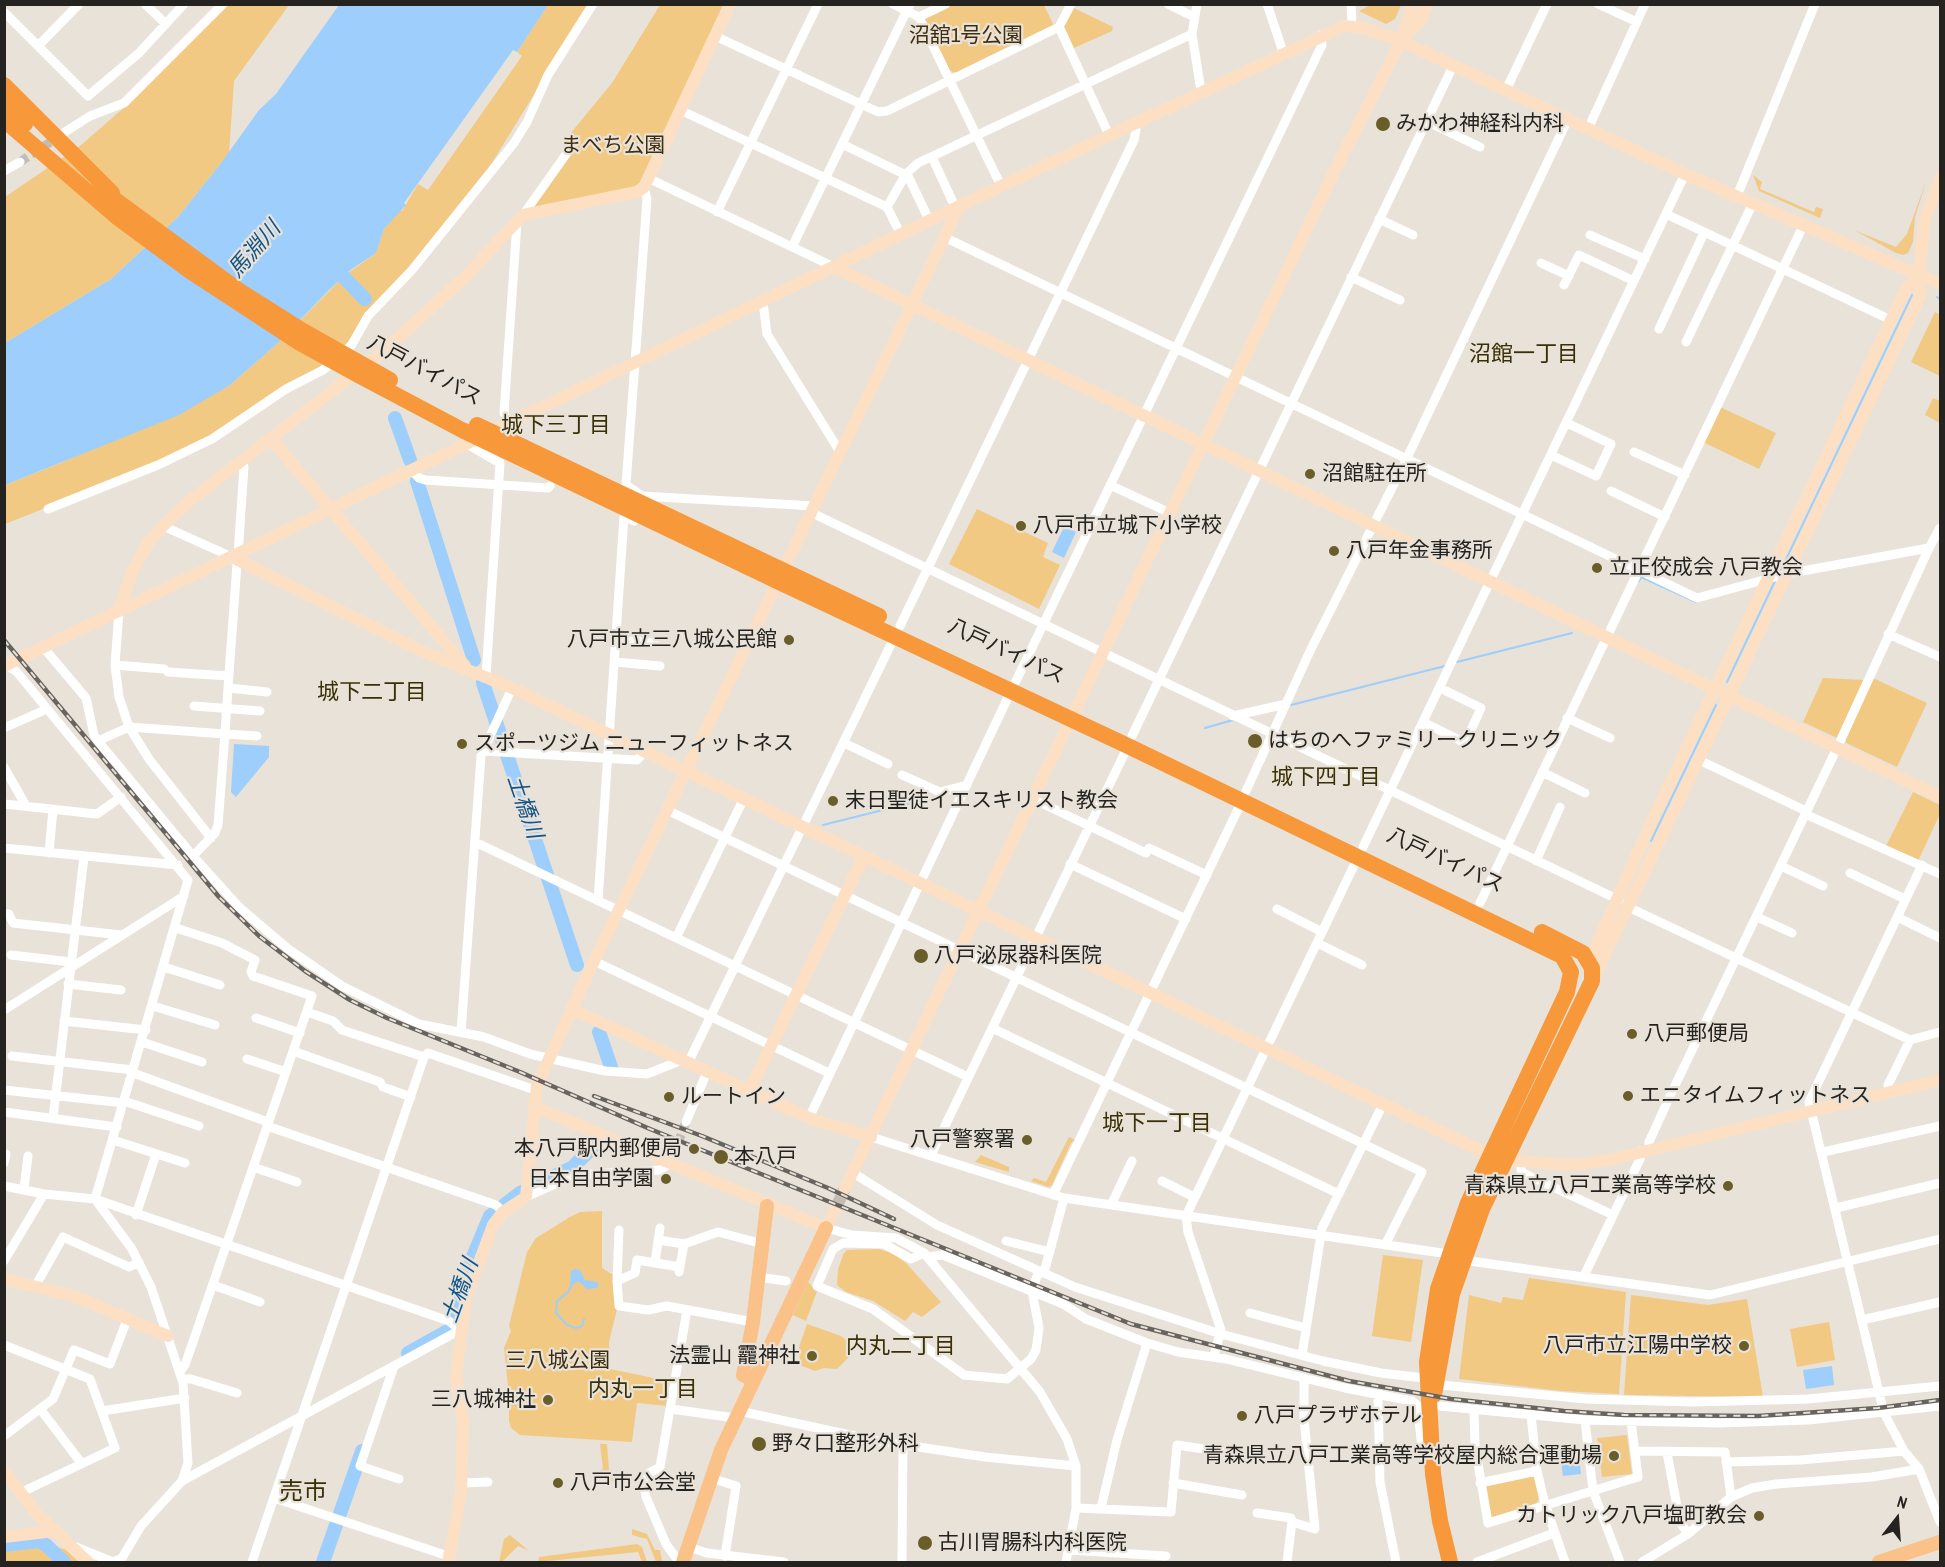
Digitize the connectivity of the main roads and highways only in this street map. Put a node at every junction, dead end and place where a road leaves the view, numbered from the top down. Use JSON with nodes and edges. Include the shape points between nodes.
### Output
{"nodes":[{"id":1,"x":4,"y":85,"type":"edge"},
{"id":2,"x":4,"y":105,"type":"edge"},
{"id":3,"x":4,"y":120,"type":"edge"},
{"id":4,"x":25,"y":140,"type":"edge"},
{"id":5,"x":365,"y":372,"type":"junction"},
{"id":6,"x":504,"y":434,"type":"junction"},
{"id":7,"x":779,"y":576,"type":"junction"},
{"id":8,"x":1361,"y":852,"type":"junction"},
{"id":9,"x":1552,"y":949,"type":"junction"},
{"id":10,"x":1590,"y":960,"type":"junction"},
{"id":11,"x":1515,"y":1108,"type":"junction"},
{"id":12,"x":1506,"y":1159,"type":"junction"},
{"id":13,"x":767,"y":1206,"type":"road end"},
{"id":14,"x":826,"y":1228,"type":"road end"},
{"id":15,"x":1431,"y":1367,"type":"junction"},
{"id":16,"x":753,"y":1380,"type":"junction"},
{"id":17,"x":1435,"y":1411,"type":"junction"},
{"id":18,"x":1941,"y":1542,"type":"edge"},
{"id":19,"x":681,"y":1563,"type":"edge"},
{"id":20,"x":1441,"y":1563,"type":"edge"},
{"id":21,"x":1450,"y":1563,"type":"edge"},
{"id":22,"x":1462,"y":1563,"type":"edge"},
{"id":23,"x":1879,"y":1563,"type":"edge"}],
"edges":[{"from":1,"to":4,"type":"highway"},
{"from":2,"to":4,"type":"highway","name":"八戸バイパス"},
{"from":3,"to":4,"type":"highway","name":"八戸バイパス"},
{"from":4,"to":5,"type":"highway","name":"八戸バイパス","via":[[80,173],[238,290]]},
{"from":4,"to":5,"type":"highway","name":"八戸バイパス","via":[[71,188],[233,300]]},
{"from":5,"to":6,"type":"highway","name":"八戸バイパス","via":[[469,434]]},
{"from":6,"to":7,"type":"highway","name":"八戸バイパス"},
{"from":6,"to":7,"type":"highway","name":"八戸バイパス","via":[[711,549]]},
{"from":7,"to":8,"type":"highway","name":"八戸バイパス"},
{"from":8,"to":9,"type":"highway","name":"八戸バイパス"},
{"from":8,"to":10,"type":"highway","name":"八戸バイパス","via":[[1480,903],[1573,947]]},
{"from":9,"to":10,"type":"highway","via":[[1572,958]]},
{"from":9,"to":11,"type":"highway","name":"八戸バイパス","via":[[1568,963],[1571,978]]},
{"from":10,"to":11,"type":"highway","via":[[1534,1079]]},
{"from":10,"to":12,"type":"highway","name":"八戸バイパス","via":[[1592,981]]},
{"from":11,"to":12,"type":"highway","name":"八戸バイパス"},
{"from":12,"to":15,"type":"highway","name":"八戸バイパス","via":[[1468,1203],[1452,1294]]},
{"from":13,"to":16,"type":"main road","via":[[743,1375]]},
{"from":14,"to":16,"type":"main road"},
{"from":15,"to":17,"type":"highway","name":"八戸バイパス"},
{"from":15,"to":17,"type":"highway","via":[[1441,1385]]},
{"from":15,"to":20,"type":"highway","via":[[1422,1446],[1427,1499]]},
{"from":16,"to":19,"type":"main road","via":[[711,1478]]},
{"from":17,"to":21,"type":"highway","name":"八戸バイパス","via":[[1433,1474]]},
{"from":17,"to":22,"type":"highway","via":[[1444,1484]]},
{"from":18,"to":23,"type":"main road"}]}
